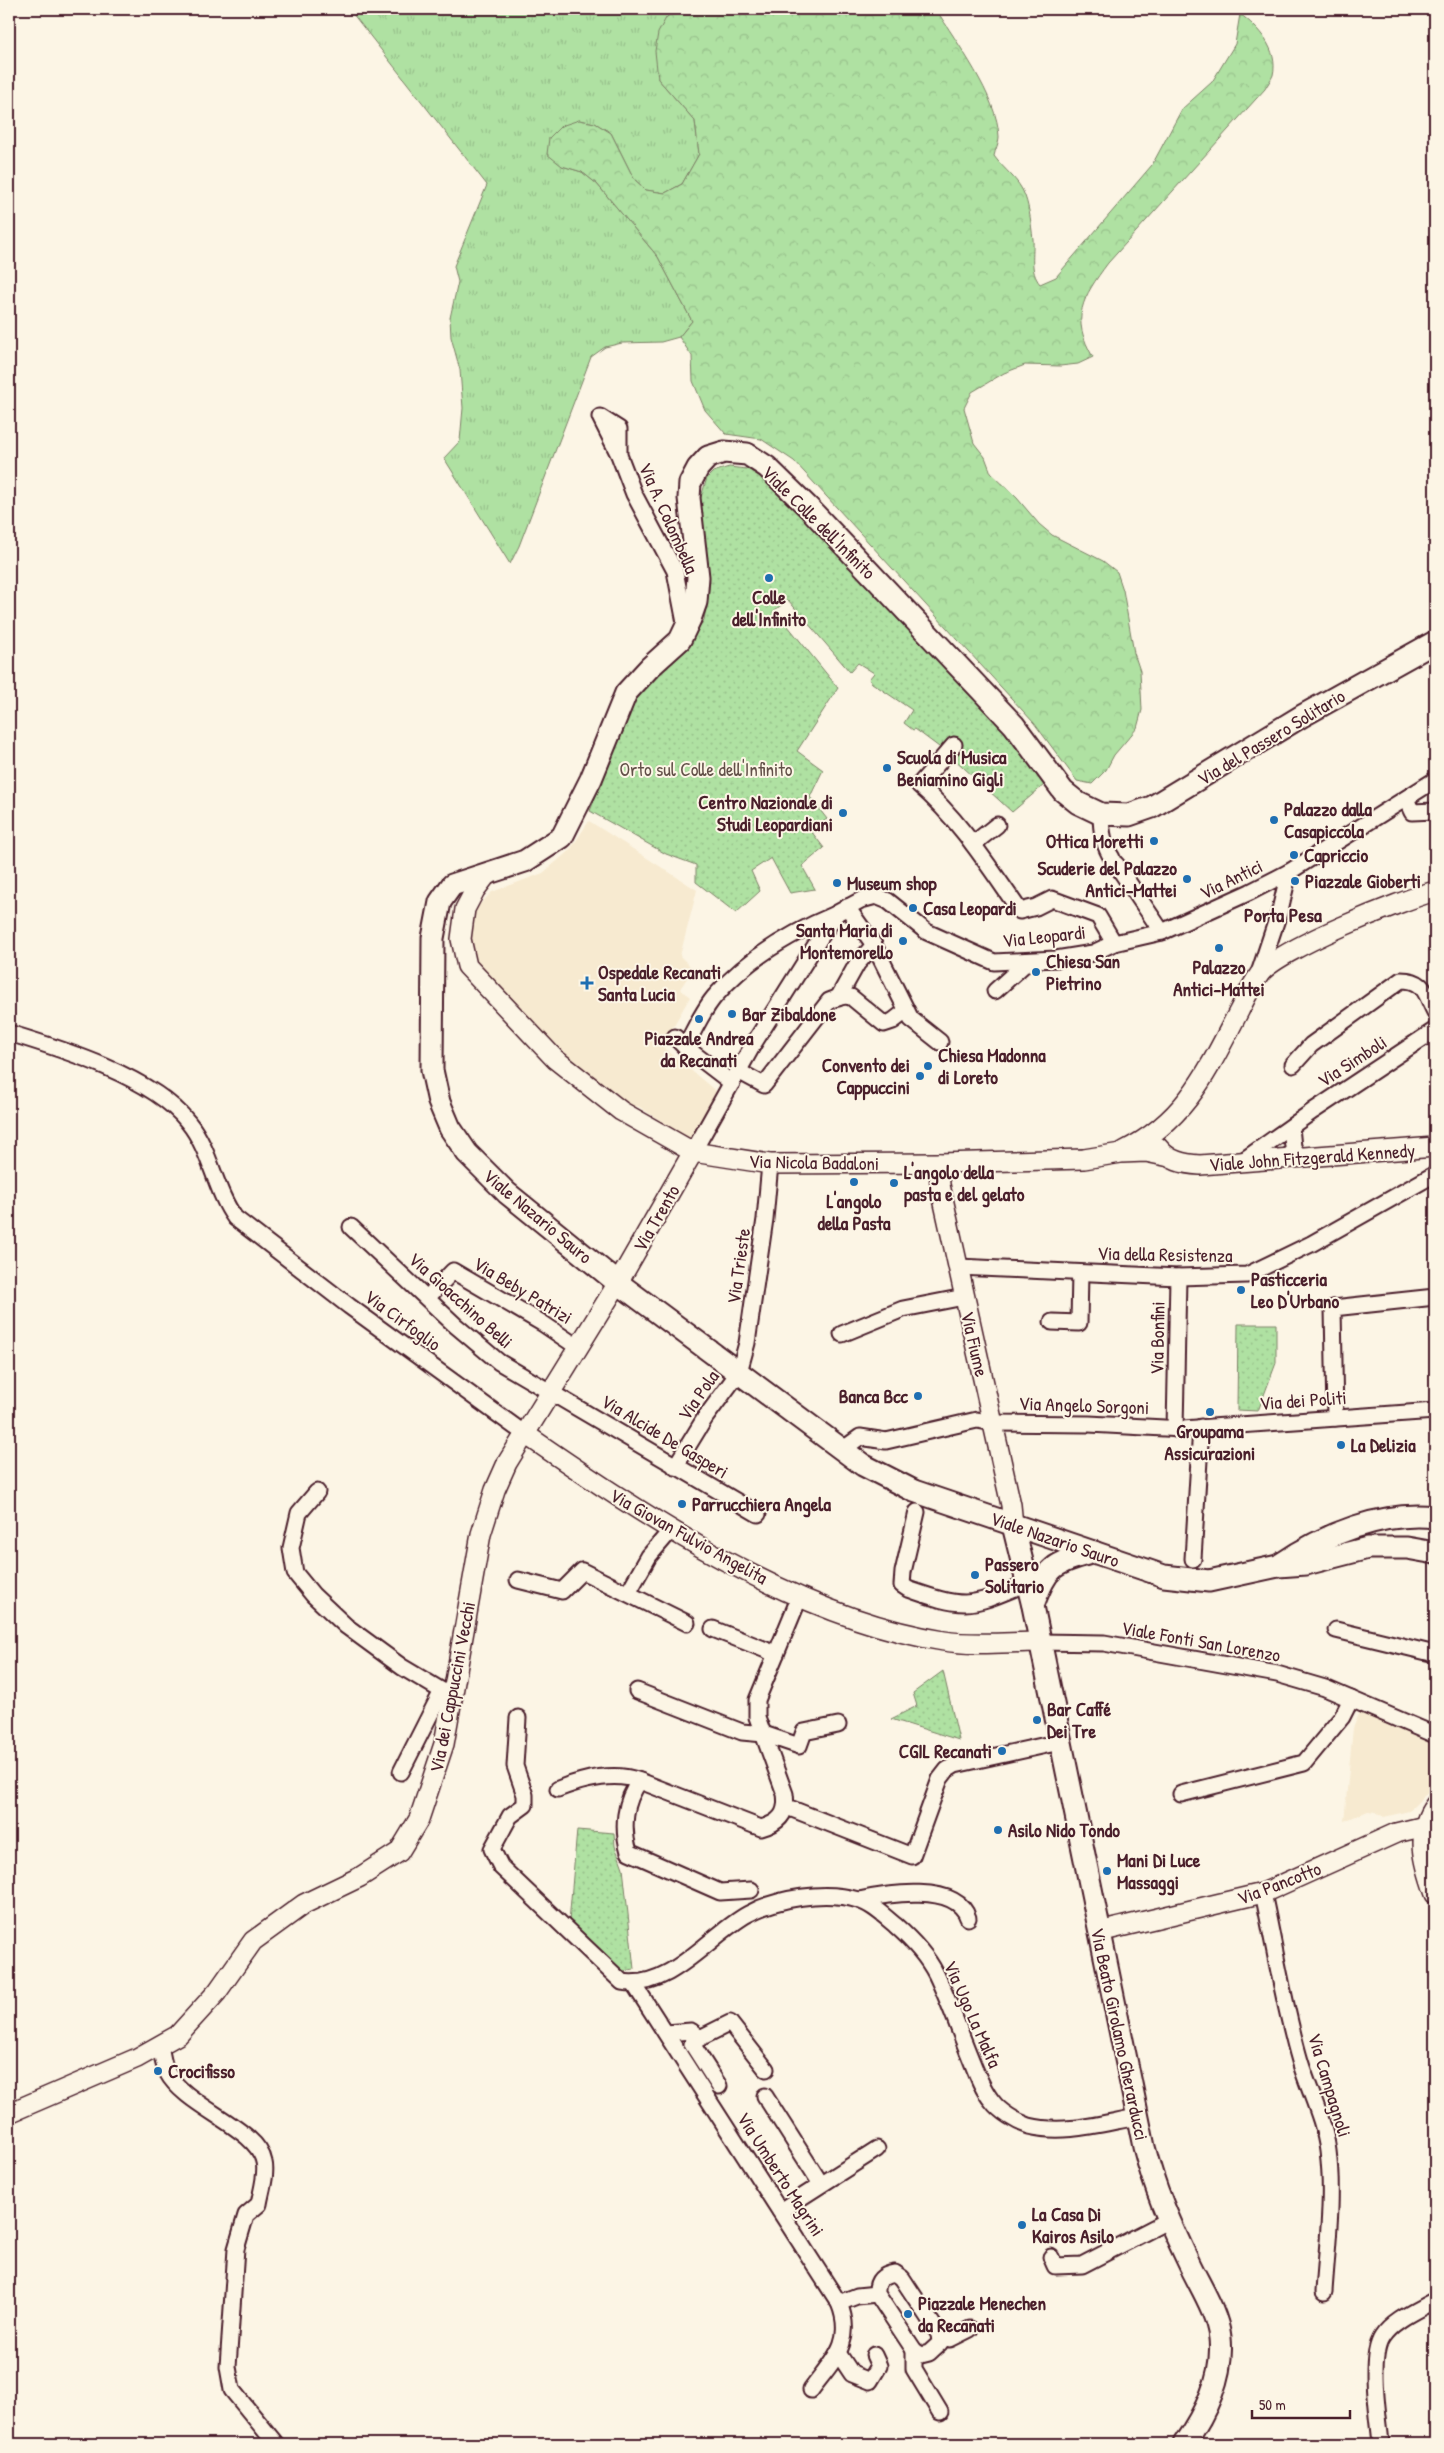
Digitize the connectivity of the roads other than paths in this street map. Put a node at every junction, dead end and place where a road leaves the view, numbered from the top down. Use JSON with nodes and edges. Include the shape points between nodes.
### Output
{"nodes":[{"id":1,"x":619,"y":455,"type":"dead end"},
{"id":2,"x":686,"y":628,"type":"junction"},
{"id":3,"x":1435,"y":642,"type":"edge"},
{"id":4,"x":954,"y":745,"type":"dead end"},
{"id":5,"x":1435,"y":780,"type":"edge"},
{"id":6,"x":1406,"y":799,"type":"junction"},
{"id":7,"x":1435,"y":811,"type":"edge"},
{"id":8,"x":1102,"y":814,"type":"junction"},
{"id":9,"x":997,"y":825,"type":"dead end"},
{"id":10,"x":971,"y":842,"type":"junction"},
{"id":11,"x":1289,"y":872,"type":"junction"},
{"id":12,"x":488,"y":873,"type":"junction"},
{"id":13,"x":1435,"y":891,"type":"edge"},
{"id":14,"x":842,"y":910,"type":"junction"},
{"id":15,"x":1162,"y":932,"type":"junction"},
{"id":16,"x":1114,"y":943,"type":"junction"},
{"id":17,"x":874,"y":945,"type":"junction"},
{"id":18,"x":1027,"y":962,"type":"junction"},
{"id":19,"x":1259,"y":973,"type":"junction"},
{"id":20,"x":995,"y":991,"type":"dead end"},
{"id":21,"x":838,"y":998,"type":"junction"},
{"id":22,"x":906,"y":1011,"type":"junction"},
{"id":23,"x":1435,"y":1012,"type":"edge"},
{"id":24,"x":1435,"y":1030,"type":"edge"},
{"id":25,"x":9,"y":1033,"type":"edge"},
{"id":26,"x":940,"y":1042,"type":"dead end"},
{"id":27,"x":1293,"y":1065,"type":"dead end"},
{"id":28,"x":735,"y":1077,"type":"junction"},
{"id":29,"x":1291,"y":1127,"type":"junction"},
{"id":30,"x":1152,"y":1136,"type":"junction"},
{"id":31,"x":1435,"y":1147,"type":"edge"},
{"id":32,"x":694,"y":1152,"type":"junction"},
{"id":33,"x":1121,"y":1153,"type":"junction"},
{"id":34,"x":1269,"y":1155,"type":"junction"},
{"id":35,"x":1165,"y":1156,"type":"junction"},
{"id":36,"x":1300,"y":1158,"type":"junction"},
{"id":37,"x":939,"y":1163,"type":"junction"},
{"id":38,"x":770,"y":1164,"type":"junction"},
{"id":39,"x":1188,"y":1164,"type":"junction"},
{"id":40,"x":1435,"y":1174,"type":"edge"},
{"id":41,"x":351,"y":1227,"type":"dead end"},
{"id":42,"x":958,"y":1267,"type":"junction"},
{"id":43,"x":1080,"y":1273,"type":"junction"},
{"id":44,"x":1178,"y":1277,"type":"junction"},
{"id":45,"x":618,"y":1284,"type":"junction"},
{"id":46,"x":964,"y":1297,"type":"junction"},
{"id":47,"x":1435,"y":1297,"type":"edge"},
{"id":48,"x":427,"y":1298,"type":"junction"},
{"id":49,"x":1052,"y":1322,"type":"dead end"},
{"id":50,"x":842,"y":1334,"type":"dead end"},
{"id":51,"x":578,"y":1348,"type":"junction"},
{"id":52,"x":739,"y":1372,"type":"junction"},
{"id":53,"x":553,"y":1392,"type":"junction"},
{"id":54,"x":1435,"y":1411,"type":"edge"},
{"id":55,"x":1335,"y":1418,"type":"junction"},
{"id":56,"x":993,"y":1423,"type":"junction"},
{"id":57,"x":1201,"y":1427,"type":"junction"},
{"id":58,"x":1174,"y":1429,"type":"junction"},
{"id":59,"x":525,"y":1434,"type":"junction"},
{"id":60,"x":842,"y":1450,"type":"junction"},
{"id":61,"x":675,"y":1467,"type":"junction"},
{"id":62,"x":317,"y":1492,"type":"dead end"},
{"id":63,"x":917,"y":1512,"type":"dead end"},
{"id":64,"x":758,"y":1514,"type":"dead end"},
{"id":65,"x":1435,"y":1517,"type":"edge"},
{"id":66,"x":1013,"y":1525,"type":"junction"},
{"id":67,"x":672,"y":1529,"type":"junction"},
{"id":68,"x":1046,"y":1537,"type":"junction"},
{"id":69,"x":1094,"y":1552,"type":"junction"},
{"id":70,"x":1435,"y":1554,"type":"edge"},
{"id":71,"x":1193,"y":1559,"type":"dead end"},
{"id":72,"x":1024,"y":1561,"type":"junction"},
{"id":73,"x":1278,"y":1566,"type":"junction"},
{"id":74,"x":1040,"y":1577,"type":"junction"},
{"id":75,"x":518,"y":1580,"type":"dead end"},
{"id":76,"x":628,"y":1593,"type":"junction"},
{"id":77,"x":800,"y":1596,"type":"junction"},
{"id":78,"x":687,"y":1623,"type":"dead end"},
{"id":79,"x":713,"y":1629,"type":"dead end"},
{"id":80,"x":1336,"y":1630,"type":"dead end"},
{"id":81,"x":1039,"y":1642,"type":"junction"},
{"id":82,"x":776,"y":1654,"type":"junction"},
{"id":83,"x":1435,"y":1654,"type":"edge"},
{"id":84,"x":637,"y":1691,"type":"dead end"},
{"id":85,"x":448,"y":1694,"type":"junction"},
{"id":86,"x":1351,"y":1698,"type":"junction"},
{"id":87,"x":518,"y":1718,"type":"dead end"},
{"id":88,"x":838,"y":1725,"type":"dead end"},
{"id":89,"x":764,"y":1734,"type":"junction"},
{"id":90,"x":1435,"y":1735,"type":"edge"},
{"id":91,"x":1060,"y":1742,"type":"junction"},
{"id":92,"x":401,"y":1772,"type":"dead end"},
{"id":93,"x":640,"y":1781,"type":"junction"},
{"id":94,"x":558,"y":1789,"type":"dead end"},
{"id":95,"x":1181,"y":1794,"type":"dead end"},
{"id":96,"x":1435,"y":1805,"type":"edge"},
{"id":97,"x":787,"y":1806,"type":"junction"},
{"id":98,"x":1425,"y":1826,"type":"junction"},
{"id":99,"x":751,"y":1890,"type":"dead end"},
{"id":100,"x":1263,"y":1893,"type":"junction"},
{"id":101,"x":1435,"y":1894,"type":"edge"},
{"id":102,"x":859,"y":1900,"type":"junction"},
{"id":103,"x":968,"y":1918,"type":"dead end"},
{"id":104,"x":1099,"y":1932,"type":"junction"},
{"id":105,"x":628,"y":1983,"type":"junction"},
{"id":106,"x":666,"y":2033,"type":"junction"},
{"id":107,"x":700,"y":2038,"type":"junction"},
{"id":108,"x":160,"y":2046,"type":"junction"},
{"id":109,"x":766,"y":2069,"type":"dead end"},
{"id":110,"x":719,"y":2086,"type":"dead end"},
{"id":111,"x":765,"y":2096,"type":"dead end"},
{"id":112,"x":9,"y":2113,"type":"edge"},
{"id":113,"x":1138,"y":2118,"type":"junction"},
{"id":114,"x":876,"y":2149,"type":"dead end"},
{"id":115,"x":821,"y":2184,"type":"junction"},
{"id":116,"x":780,"y":2210,"type":"junction"},
{"id":117,"x":1169,"y":2220,"type":"junction"},
{"id":118,"x":1051,"y":2257,"type":"dead end"},
{"id":119,"x":1324,"y":2292,"type":"dead end"},
{"id":120,"x":877,"y":2294,"type":"junction"},
{"id":121,"x":1435,"y":2300,"type":"edge"},
{"id":122,"x":839,"y":2303,"type":"junction"},
{"id":123,"x":970,"y":2329,"type":"dead end"},
{"id":124,"x":939,"y":2334,"type":"junction"},
{"id":125,"x":914,"y":2350,"type":"junction"},
{"id":126,"x":838,"y":2353,"type":"junction"},
{"id":127,"x":874,"y":2356,"type":"dead end"},
{"id":128,"x":811,"y":2390,"type":"dead end"},
{"id":129,"x":940,"y":2412,"type":"dead end"},
{"id":130,"x":276,"y":2444,"type":"edge"},
{"id":131,"x":1184,"y":2444,"type":"edge"},
{"id":132,"x":1381,"y":2444,"type":"edge"}],
"edges":[{"from":1,"to":2,"type":"street","name":"Via A. Colombella","via":[[634,494],[675,571]]},
{"from":2,"to":8,"type":"main road","name":"Viale Colle dell'Infinito","via":[[696,602],[698,577],[690,483],[708,458],[724,452],[747,454],[767,467],[809,508],[1007,718],[1063,791],[1078,803]]},
{"from":2,"to":12,"type":"main road","name":"Viale Colle dell'Infinito","via":[[680,640],[626,693],[591,779],[562,837],[525,861]]},
{"from":3,"to":8,"type":"main road","name":"Via del Passero Solitario","via":[[1302,716],[1152,807],[1129,815]]},
{"from":4,"to":10,"type":"street","via":[[919,785],[940,803]]},
{"from":5,"to":6,"type":"street","name":"Via Antici"},
{"from":6,"to":7,"type":"street","via":[[1412,812]]},
{"from":6,"to":11,"type":"street","name":"Via Antici"},
{"from":8,"to":15,"type":"street","via":[[1101,830],[1107,850]]},
{"from":9,"to":10,"type":"street"},
{"from":10,"to":16,"type":"street","via":[[1020,911],[1052,899],[1098,916]]},
{"from":11,"to":15,"type":"street","name":"Via Antici","via":[[1220,908]]},
{"from":11,"to":19,"type":"street"},
{"from":12,"to":32,"type":"street","name":"Via Nicola Badaloni","via":[[465,909],[461,939],[467,966],[555,1059],[621,1111]]},
{"from":12,"to":45,"type":"main road","name":"Viale Nazario Sauro","via":[[452,885],[440,902],[433,938],[432,983],[432,1070],[439,1102],[450,1128],[467,1153],[507,1193]]},
{"from":13,"to":19,"type":"street","via":[[1371,914],[1287,954]]},
{"from":14,"to":17,"type":"street"},
{"from":14,"to":18,"type":"street","name":"Via Leopardi","via":[[876,896],[888,901],[927,932],[994,962]]},
{"from":14,"to":28,"type":"street","via":[[820,938]]},
{"from":14,"to":28,"type":"street","via":[[809,925],[756,958],[715,995],[680,1042]]},
{"from":15,"to":16,"type":"street","name":"Via Antici"},
{"from":16,"to":18,"type":"street","name":"Via Leopardi","via":[[1093,953]]},
{"from":17,"to":21,"type":"street","via":[[857,964]]},
{"from":17,"to":22,"type":"street"},
{"from":18,"to":20,"type":"street"},
{"from":19,"to":30,"type":"street","name":"Via Nicola Badaloni","via":[[1194,1093]]},
{"from":21,"to":22,"type":"street","via":[[851,997],[884,1024],[893,1022]]},
{"from":21,"to":28,"type":"street","via":[[829,1001],[764,1085]]},
{"from":22,"to":26,"type":"street","via":[[918,1026]]},
{"from":23,"to":27,"type":"street","via":[[1420,984],[1401,980],[1311,1045]]},
{"from":24,"to":29,"type":"street","name":"Via Simboli"},
{"from":25,"to":59,"type":"street","name":"Via Cirfoglio","via":[[102,1065],[164,1099],[189,1122],[202,1146],[224,1204],[235,1218],[257,1238]]},
{"from":28,"to":32,"type":"street"},
{"from":29,"to":34,"type":"street","via":[[1281,1144]]},
{"from":29,"to":36,"type":"street","via":[[1292,1147]]},
{"from":30,"to":33,"type":"street","name":"Via Nicola Badaloni"},
{"from":30,"to":35,"type":"street"},
{"from":30,"to":39,"type":"street","name":"Viale John Fitzgerald Kennedy","via":[[1164,1139]]},
{"from":31,"to":36,"type":"street","name":"Viale John Fitzgerald Kennedy"},
{"from":32,"to":38,"type":"street","name":"Via Nicola Badaloni"},
{"from":32,"to":45,"type":"street","name":"Via Trento"},
{"from":33,"to":35,"type":"street","name":"Via Nicola Badaloni","via":[[1146,1152]]},
{"from":33,"to":37,"type":"street","name":"Via Nicola Badaloni","via":[[1084,1159]]},
{"from":34,"to":36,"type":"street","name":"Viale John Fitzgerald Kennedy"},
{"from":34,"to":39,"type":"street","name":"Viale John Fitzgerald Kennedy","via":[[1242,1162]]},
{"from":35,"to":39,"type":"street","name":"Viale John Fitzgerald Kennedy"},
{"from":37,"to":38,"type":"street","name":"Via Nicola Badaloni"},
{"from":37,"to":42,"type":"street","name":"Via Fiume","via":[[940,1185]]},
{"from":38,"to":52,"type":"street","name":"Via Trieste","via":[[758,1270]]},
{"from":40,"to":44,"type":"street","name":"Via della Resistenza","via":[[1311,1244],[1246,1275]]},
{"from":41,"to":48,"type":"street","name":"Via Gioacchino Belli"},
{"from":42,"to":43,"type":"street","name":"Via della Resistenza"},
{"from":42,"to":46,"type":"street","name":"Via Fiume"},
{"from":43,"to":44,"type":"street","name":"Via della Resistenza"},
{"from":43,"to":49,"type":"street","via":[[1079,1323]]},
{"from":44,"to":58,"type":"street","name":"Via Bonfini"},
{"from":45,"to":51,"type":"street","name":"Via dei Cappuccini Vecchi"},
{"from":45,"to":52,"type":"main road","name":"Viale Nazario Sauro"},
{"from":46,"to":50,"type":"street","via":[[903,1309]]},
{"from":46,"to":56,"type":"street","name":"Via Fiume"},
{"from":47,"to":55,"type":"street","via":[[1333,1308]]},
{"from":48,"to":51,"type":"street","name":"Via Beby Patrizi","via":[[453,1271]]},
{"from":48,"to":53,"type":"street","name":"Via Gioacchino Belli","via":[[488,1354]]},
{"from":51,"to":53,"type":"street","name":"Via dei Cappuccini Vecchi"},
{"from":52,"to":60,"type":"main road","name":"Viale Nazario Sauro"},
{"from":52,"to":61,"type":"street","name":"Via Pola"},
{"from":53,"to":59,"type":"street","name":"Via dei Cappuccini Vecchi"},
{"from":53,"to":61,"type":"street","name":"Via Alcide De Gasperi"},
{"from":54,"to":55,"type":"street","name":"Via dei Politi"},
{"from":55,"to":57,"type":"street","name":"Via dei Politi"},
{"from":56,"to":58,"type":"street","name":"Via Angelo Sorgoni"},
{"from":56,"to":60,"type":"street","via":[[976,1420],[886,1441],[860,1438]]},
{"from":56,"to":66,"type":"street","name":"Via Fiume"},
{"from":57,"to":58,"type":"street","name":"Via dei Politi"},
{"from":57,"to":71,"type":"street"},
{"from":59,"to":67,"type":"street","name":"Via Giovan Fulvio Angelita","via":[[609,1492]]},
{"from":59,"to":85,"type":"street","name":"Via dei Cappuccini Vecchi","via":[[495,1490],[481,1534]]},
{"from":60,"to":66,"type":"main road","name":"Viale Nazario Sauro","via":[[863,1466],[892,1481]]},
{"from":61,"to":64,"type":"street","name":"Via Alcide De Gasperi"},
{"from":62,"to":85,"type":"street","via":[[299,1513],[291,1548],[295,1572],[313,1595],[346,1626],[402,1667]]},
{"from":63,"to":74,"type":"street","via":[[903,1572],[902,1585],[908,1589],[965,1603],[1001,1594]]},
{"from":65,"to":73,"type":"main road","name":"Viale Nazario Sauro","via":[[1414,1514],[1380,1519],[1299,1552]]},
{"from":66,"to":68,"type":"main road","name":"Viale Nazario Sauro"},
{"from":66,"to":72,"type":"main road"},
{"from":67,"to":76,"type":"street","via":[[649,1556]]},
{"from":67,"to":77,"type":"street","name":"Via Giovan Fulvio Angelita","via":[[727,1562]]},
{"from":68,"to":69,"type":"main road","name":"Viale Nazario Sauro"},
{"from":68,"to":72,"type":"main road"},
{"from":68,"to":74,"type":"main road","via":[[1051,1559]]},
{"from":69,"to":73,"type":"main road","name":"Viale Nazario Sauro","via":[[1164,1576],[1209,1581]]},
{"from":69,"to":74,"type":"main road","via":[[1061,1563]]},
{"from":70,"to":73,"type":"main road","name":"Viale Nazario Sauro","via":[[1407,1548],[1368,1548],[1306,1564]]},
{"from":72,"to":74,"type":"main road"},
{"from":74,"to":81,"type":"main road","name":"Via Beato Girolamo Gherarducci","via":[[1033,1606]]},
{"from":75,"to":76,"type":"street","via":[[562,1591],[582,1571]]},
{"from":76,"to":78,"type":"street"},
{"from":77,"to":81,"type":"street","name":"Via Giovan Fulvio Angelita","via":[[889,1630],[946,1641]]},
{"from":77,"to":82,"type":"street"},
{"from":79,"to":82,"type":"street"},
{"from":80,"to":83,"type":"street"},
{"from":81,"to":86,"type":"street","name":"Viale Fonti San Lorenzo","via":[[1104,1643],[1158,1651],[1277,1674]]},
{"from":81,"to":91,"type":"main road","name":"Via Beato Girolamo Gherarducci"},
{"from":82,"to":89,"type":"street","via":[[758,1700],[757,1717]]},
{"from":84,"to":89,"type":"street","via":[[742,1732]]},
{"from":85,"to":92,"type":"street"},
{"from":85,"to":108,"type":"street","name":"Via dei Cappuccini Vecchi","via":[[444,1744],[432,1784],[419,1819],[399,1852],[360,1877],[304,1904],[253,1941],[217,1992],[178,2035]]},
{"from":86,"to":90,"type":"street","name":"Viale Fonti San Lorenzo"},
{"from":86,"to":95,"type":"street","via":[[1342,1717],[1304,1764]]},
{"from":87,"to":105,"type":"street","name":"Via Umberto Magrini","via":[[515,1766],[525,1804],[510,1816],[492,1849],[501,1867]]},
{"from":88,"to":89,"type":"street","via":[[804,1732],[799,1746]]},
{"from":89,"to":97,"type":"street"},
{"from":91,"to":97,"type":"street","via":[[955,1765],[947,1770],[940,1779],[912,1856]]},
{"from":91,"to":104,"type":"main road","name":"Via Beato Girolamo Gherarducci"},
{"from":93,"to":94,"type":"street","via":[[619,1776],[596,1778]]},
{"from":93,"to":97,"type":"street","via":[[761,1828],[773,1825]]},
{"from":93,"to":99,"type":"street","via":[[632,1791],[627,1813],[624,1834],[629,1852],[720,1892]]},
{"from":96,"to":98,"type":"street"},
{"from":98,"to":100,"type":"street","name":"Via Pancotto","via":[[1396,1833]]},
{"from":98,"to":101,"type":"street","via":[[1423,1848]]},
{"from":100,"to":104,"type":"street","name":"Via Pancotto"},
{"from":100,"to":119,"type":"street","name":"Via Campagnoli","via":[[1288,2014],[1300,2061],[1324,2127],[1328,2151],[1331,2180]]},
{"from":102,"to":103,"type":"street","via":[[910,1892],[931,1895],[950,1900],[966,1911]]},
{"from":102,"to":105,"type":"street","name":"Via Ugo La Malfa","via":[[840,1896],[770,1905],[747,1914],[699,1952],[656,1978]]},
{"from":102,"to":113,"type":"street","name":"Via Ugo La Malfa","via":[[882,1913],[916,1944],[935,1972],[992,2102],[1013,2119],[1028,2126],[1058,2130]]},
{"from":104,"to":113,"type":"main road","name":"Via Beato Girolamo Gherarducci"},
{"from":105,"to":106,"type":"street","name":"Via Umberto Magrini"},
{"from":106,"to":107,"type":"street","via":[[690,2031]]},
{"from":106,"to":116,"type":"street","name":"Via Umberto Magrini"},
{"from":107,"to":109,"type":"street","via":[[730,2023]]},
{"from":107,"to":110,"type":"street","via":[[692,2044]]},
{"from":108,"to":112,"type":"street","name":"Via dei Cappuccini Vecchi"},
{"from":108,"to":130,"type":"street","via":[[167,2072],[184,2093],[248,2138],[259,2148],[265,2163],[259,2204],[246,2215],[236,2249],[228,2367],[232,2390]]},
{"from":111,"to":115,"type":"street"},
{"from":113,"to":117,"type":"main road","name":"Via Beato Girolamo Gherarducci","via":[[1154,2183]]},
{"from":114,"to":115,"type":"street"},
{"from":115,"to":116,"type":"street"},
{"from":116,"to":122,"type":"street","name":"Via Umberto Magrini"},
{"from":117,"to":118,"type":"street","via":[[1082,2265],[1054,2266]]},
{"from":117,"to":131,"type":"main road","name":"Via Beato Girolamo Gherarducci","via":[[1211,2308],[1220,2339],[1213,2394]]},
{"from":120,"to":122,"type":"street","via":[[857,2296]]},
{"from":120,"to":124,"type":"street","via":[[876,2286],[880,2279],[895,2273],[902,2278]]},
{"from":120,"to":125,"type":"street"},
{"from":121,"to":132,"type":"street","via":[[1393,2325],[1381,2338],[1374,2358]]},
{"from":122,"to":126,"type":"street","name":"Via Umberto Magrini","via":[[846,2319],[846,2336]]},
{"from":123,"to":124,"type":"street","via":[[950,2339]]},
{"from":124,"to":125,"type":"street","via":[[940,2343],[936,2349],[921,2355]]},
{"from":125,"to":129,"type":"street","via":[[914,2369]]},
{"from":126,"to":127,"type":"street","via":[[852,2374],[870,2381],[879,2366]]},
{"from":126,"to":128,"type":"street","name":"Via Umberto Magrini"}]}
